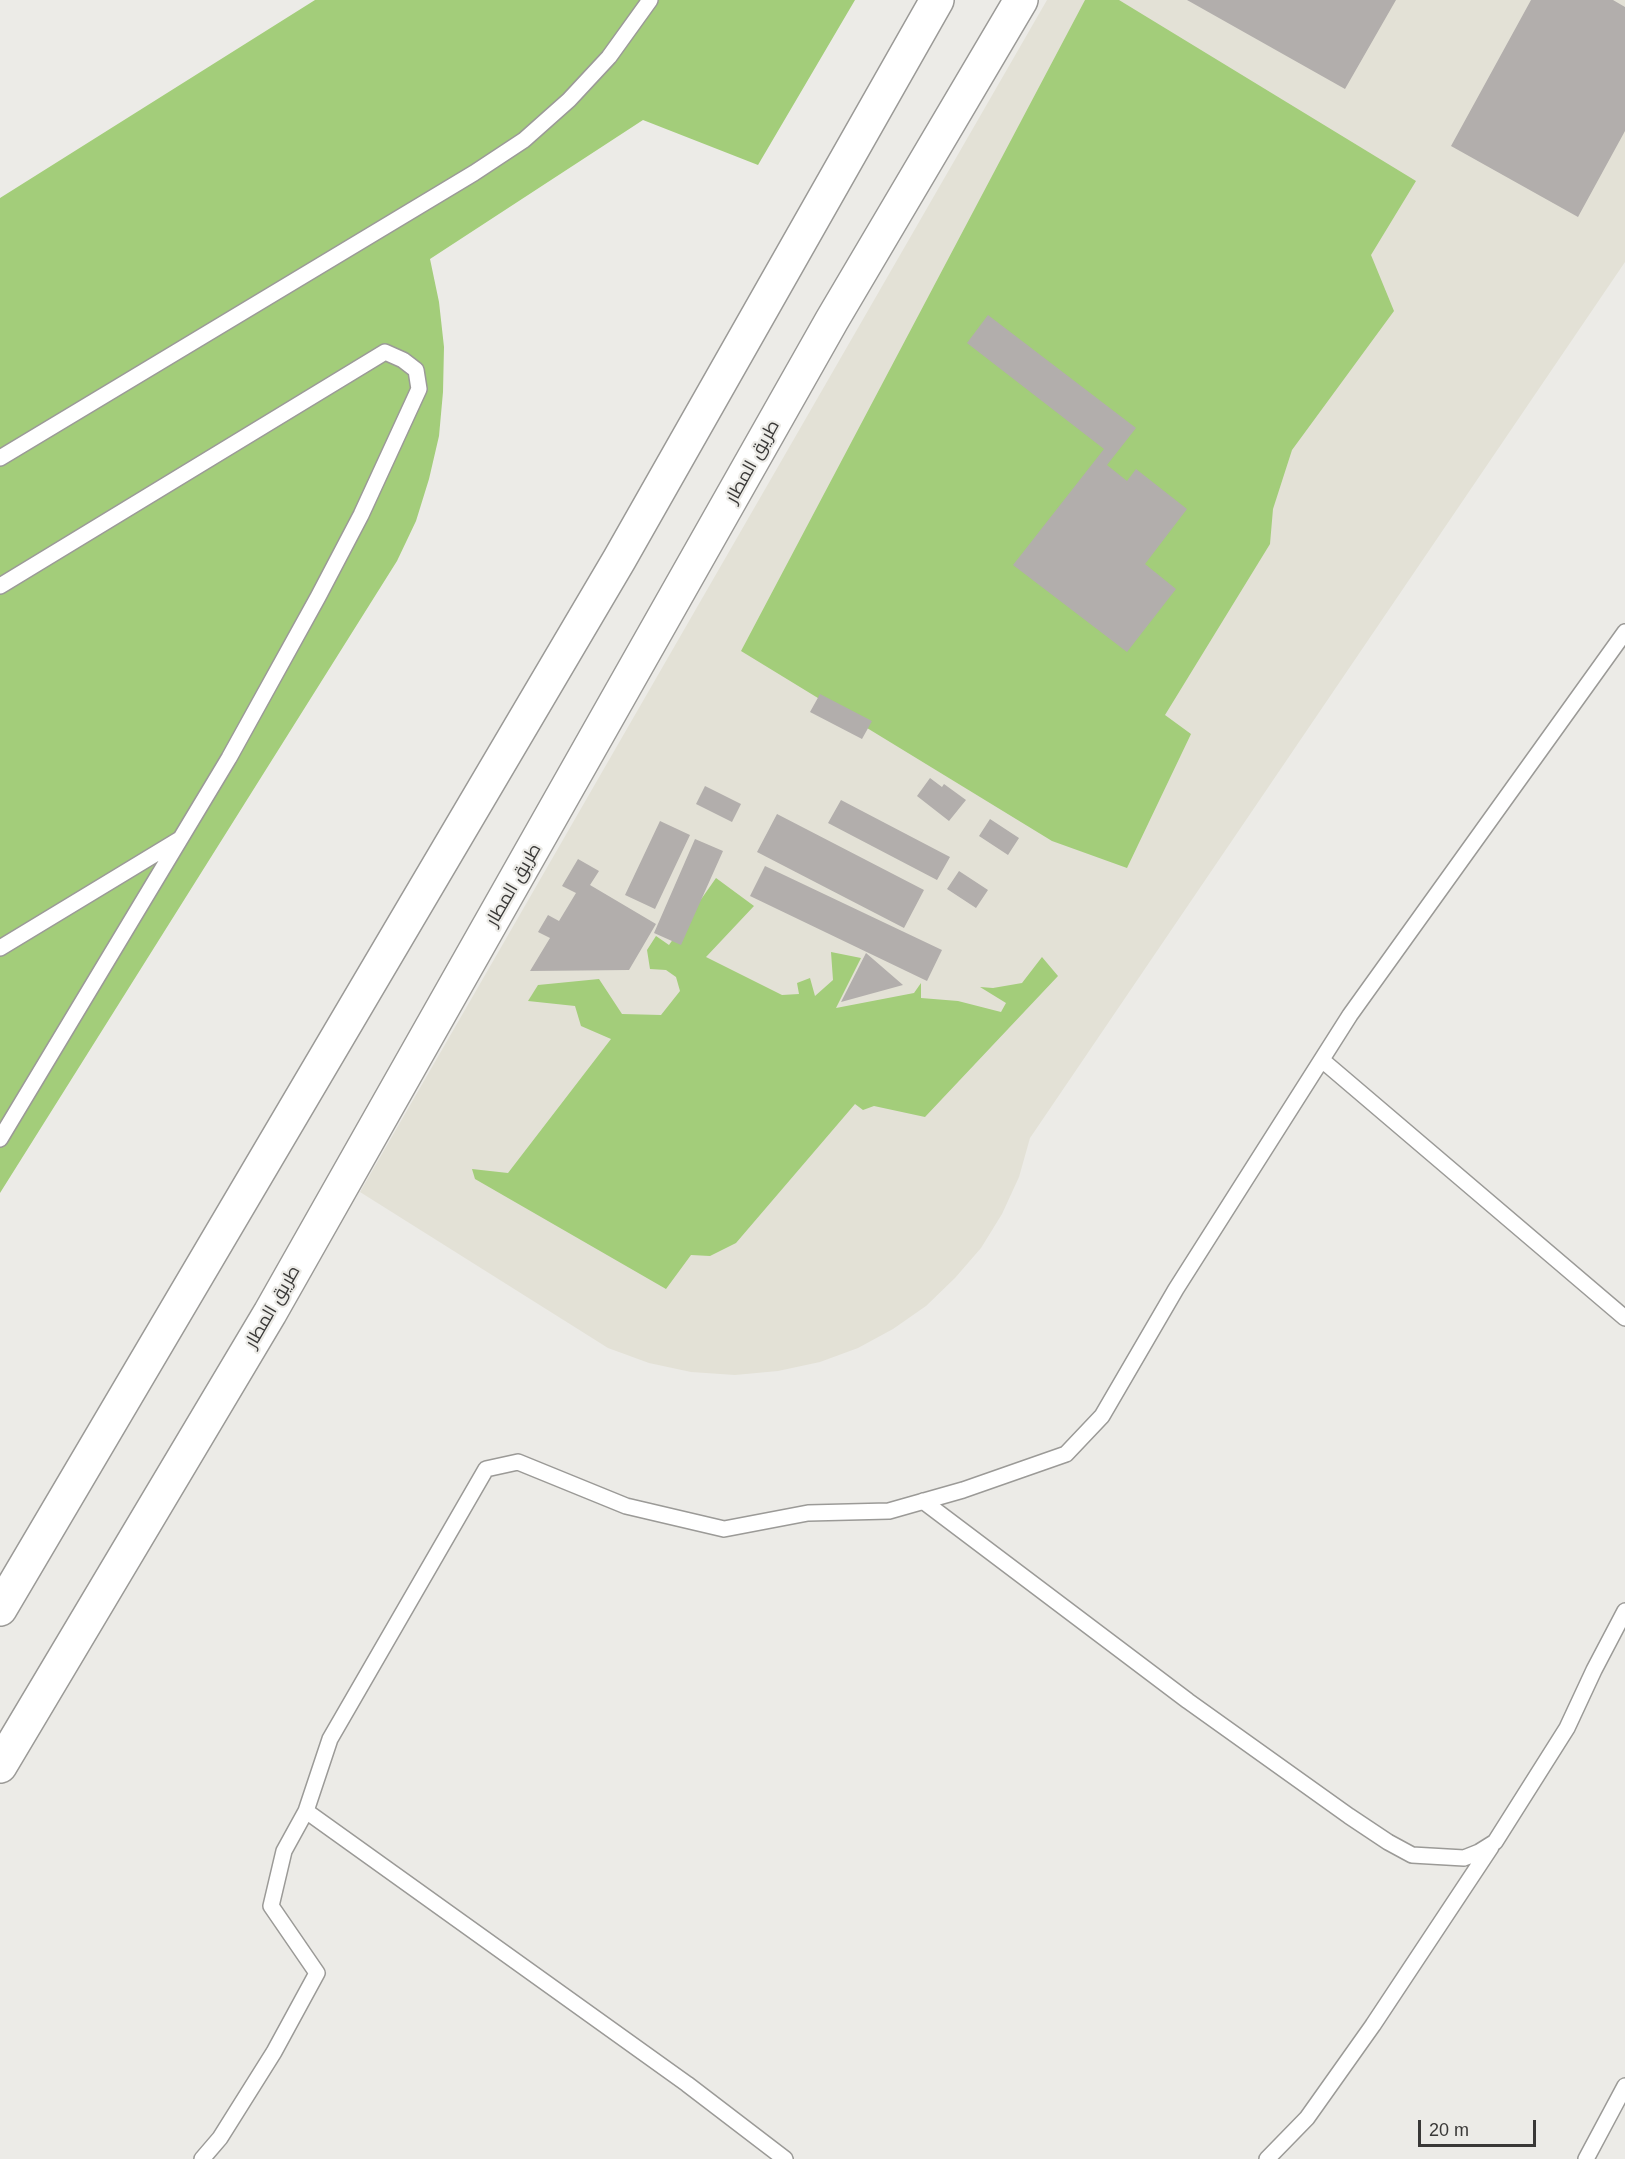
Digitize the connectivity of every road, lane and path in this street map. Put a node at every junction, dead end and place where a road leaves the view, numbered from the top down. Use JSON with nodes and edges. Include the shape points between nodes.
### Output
{"nodes":[{"id":1,"x":650,"y":0,"type":"edge"},
{"id":2,"x":937,"y":0,"type":"edge"},
{"id":3,"x":1021,"y":0,"type":"edge"},
{"id":4,"x":0,"y":458,"type":"edge"},
{"id":5,"x":0,"y":586,"type":"edge"},
{"id":6,"x":1625,"y":632,"type":"edge"},
{"id":7,"x":182,"y":838,"type":"junction"},
{"id":8,"x":0,"y":948,"type":"edge"},
{"id":9,"x":1322,"y":1060,"type":"junction"},
{"id":10,"x":0,"y":1139,"type":"edge"},
{"id":11,"x":1625,"y":1318,"type":"edge"},
{"id":12,"x":923,"y":1501,"type":"junction"},
{"id":13,"x":0,"y":1609,"type":"edge"},
{"id":14,"x":1625,"y":1611,"type":"edge"},
{"id":15,"x":0,"y":1766,"type":"edge"},
{"id":16,"x":306,"y":1812,"type":"junction"},
{"id":17,"x":1495,"y":1842,"type":"junction"},
{"id":18,"x":1625,"y":2086,"type":"edge"},
{"id":19,"x":202,"y":2159,"type":"edge"},
{"id":20,"x":785,"y":2159,"type":"edge"},
{"id":21,"x":1267,"y":2159,"type":"edge"},
{"id":22,"x":1587,"y":2159,"type":"edge"}],
"edges":[{"from":1,"to":4,"type":"lane","via":[[609,57],[524,140]]},
{"from":2,"to":13,"type":"highway","via":[[619,560]]},
{"from":3,"to":15,"type":"highway","name":"طريق المطار","via":[[832,320],[270,1313]]},
{"from":5,"to":7,"type":"lane","via":[[385,352],[416,370],[419,389],[361,515]]},
{"from":6,"to":9,"type":"lane","via":[[1350,1015]]},
{"from":7,"to":8,"type":"lane"},
{"from":7,"to":10,"type":"lane"},
{"from":9,"to":11,"type":"lane"},
{"from":9,"to":12,"type":"lane","via":[[1176,1288],[1102,1416],[1066,1454]]},
{"from":12,"to":16,"type":"lane","via":[[889,1510],[808,1513],[724,1529],[626,1506],[518,1462],[486,1469],[330,1739]]},
{"from":12,"to":17,"type":"lane","via":[[1188,1701],[1388,1842],[1412,1855],[1444,1859],[1464,1858]]},
{"from":14,"to":17,"type":"lane","via":[[1567,1728]]},
{"from":16,"to":19,"type":"lane","via":[[284,1851],[271,1906],[317,1973],[268,2062],[220,2138]]},
{"from":16,"to":20,"type":"lane","via":[[668,2070]]},
{"from":17,"to":21,"type":"lane","via":[[1307,2118]]},
{"from":18,"to":22,"type":"lane"}]}
